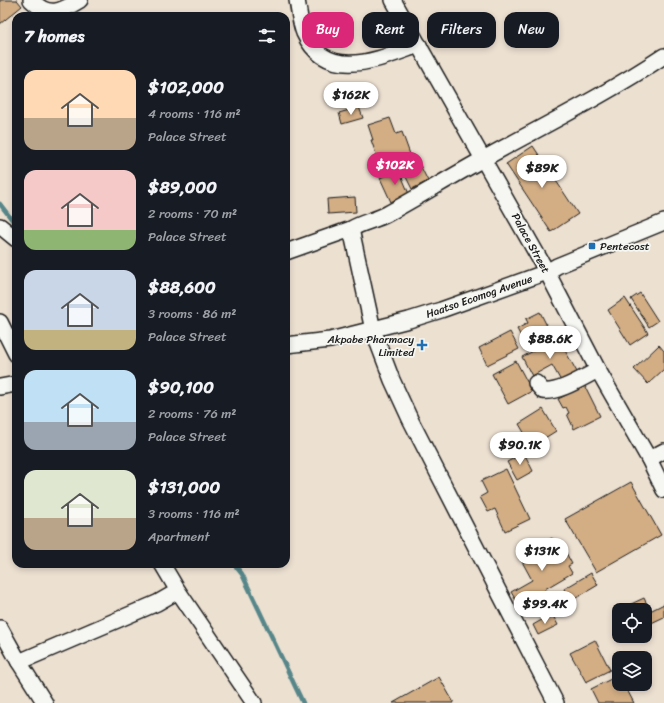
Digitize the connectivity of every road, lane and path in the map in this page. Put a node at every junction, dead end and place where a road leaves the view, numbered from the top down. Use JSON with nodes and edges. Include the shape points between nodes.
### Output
{"nodes":[{"id":1,"x":31,"y":0,"type":"edge"},
{"id":2,"x":80,"y":0,"type":"edge"},
{"id":3,"x":297,"y":0,"type":"edge"},
{"id":4,"x":393,"y":0,"type":"edge"},
{"id":5,"x":50,"y":12,"type":"edge"},
{"id":6,"x":61,"y":12,"type":"edge"},
{"id":7,"x":400,"y":12,"type":"edge"},
{"id":8,"x":419,"y":45,"type":"edge"},
{"id":9,"x":410,"y":48,"type":"edge"},
{"id":10,"x":664,"y":56,"type":"edge"},
{"id":11,"x":484,"y":158,"type":"junction"},
{"id":12,"x":664,"y":222,"type":"edge"},
{"id":13,"x":0,"y":226,"type":"edge"},
{"id":14,"x":351,"y":229,"type":"junction"},
{"id":15,"x":12,"y":236,"type":"edge"},
{"id":16,"x":290,"y":251,"type":"edge"},
{"id":17,"x":547,"y":272,"type":"junction"},
{"id":18,"x":0,"y":322,"type":"edge"},
{"id":19,"x":373,"y":330,"type":"junction"},
{"id":20,"x":290,"y":345,"type":"edge"},
{"id":21,"x":12,"y":346,"type":"edge"},
{"id":22,"x":598,"y":370,"type":"junction"},
{"id":23,"x":536,"y":383,"type":"dead end"},
{"id":24,"x":12,"y":385,"type":"edge"},
{"id":25,"x":0,"y":387,"type":"edge"},
{"id":26,"x":664,"y":451,"type":"edge"},
{"id":27,"x":649,"y":459,"type":"junction"},
{"id":28,"x":664,"y":490,"type":"edge"},
{"id":29,"x":164,"y":568,"type":"edge"},
{"id":30,"x":178,"y":591,"type":"junction"},
{"id":31,"x":0,"y":628,"type":"edge"},
{"id":32,"x":19,"y":662,"type":"junction"},
{"id":33,"x":45,"y":703,"type":"edge"},
{"id":34,"x":254,"y":703,"type":"edge"},
{"id":35,"x":556,"y":703,"type":"edge"}],
"edges":[{"from":1,"to":5,"type":"street"},
{"from":2,"to":6,"type":"street"},
{"from":3,"to":9,"type":"street","via":[[304,32],[311,45],[323,57],[347,64],[369,62]]},
{"from":4,"to":7,"type":"street","name":"Palace Street"},
{"from":8,"to":11,"type":"street","name":"Palace Street"},
{"from":10,"to":11,"type":"street","via":[[571,112]]},
{"from":11,"to":14,"type":"street","via":[[385,215]]},
{"from":11,"to":17,"type":"street","name":"Palace Street"},
{"from":12,"to":17,"type":"street","name":"Haatso Ecomog Avenue"},
{"from":13,"to":15,"type":"street"},
{"from":14,"to":16,"type":"street"},
{"from":14,"to":19,"type":"street"},
{"from":17,"to":19,"type":"street","name":"Haatso Ecomog Avenue","via":[[441,310]]},
{"from":17,"to":22,"type":"street","name":"Palace Street"},
{"from":18,"to":21,"type":"street"},
{"from":19,"to":20,"type":"street","name":"Haatso Ecomog Avenue","via":[[330,340]]},
{"from":19,"to":35,"type":"street","via":[[410,418]]},
{"from":22,"to":23,"type":"street","via":[[550,392],[543,391]]},
{"from":22,"to":27,"type":"street","name":"Palace Street"},
{"from":24,"to":25,"type":"street"},
{"from":26,"to":27,"type":"street"},
{"from":27,"to":28,"type":"street","name":"Palace Street"},
{"from":29,"to":30,"type":"street"},
{"from":30,"to":32,"type":"street","via":[[157,603]]},
{"from":30,"to":34,"type":"street"},
{"from":31,"to":32,"type":"street"},
{"from":32,"to":33,"type":"street"}]}
